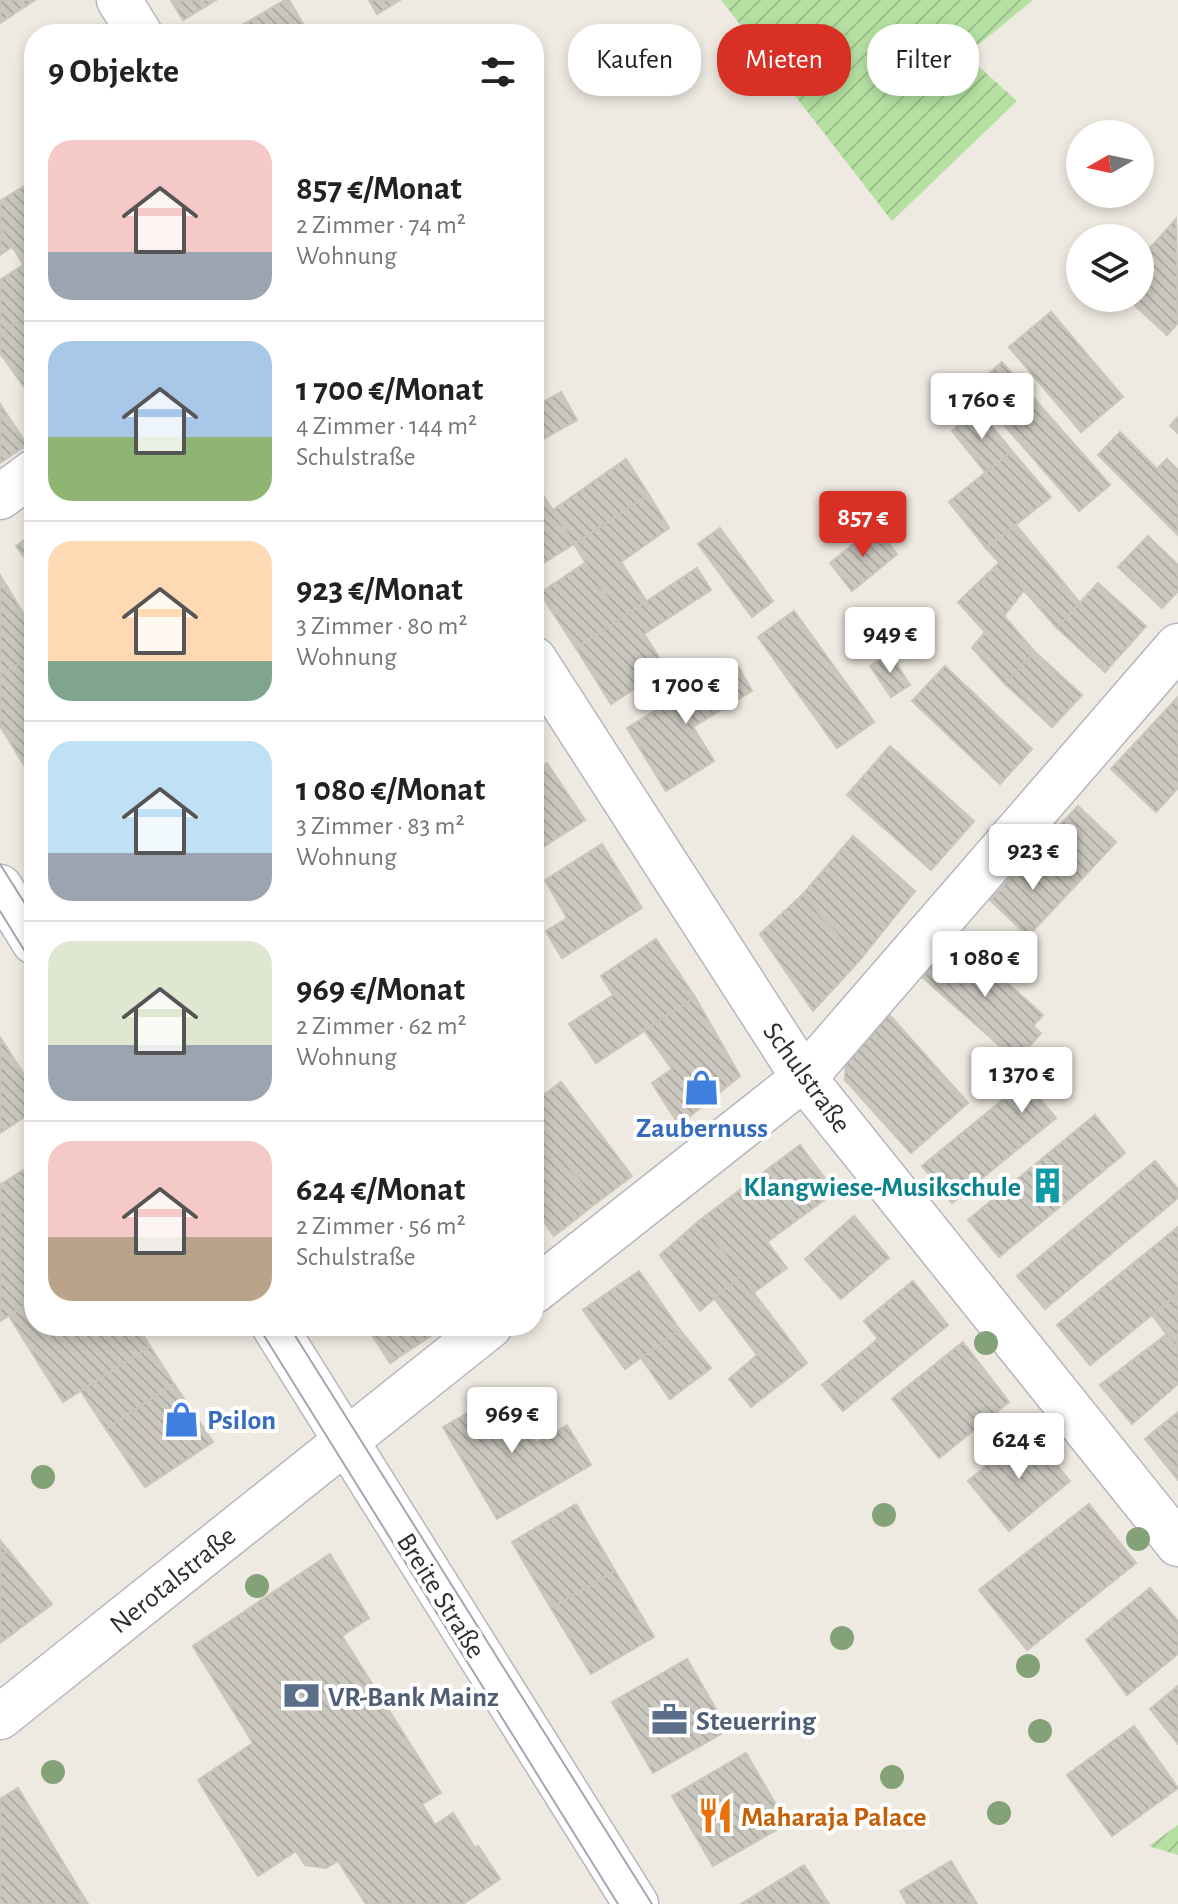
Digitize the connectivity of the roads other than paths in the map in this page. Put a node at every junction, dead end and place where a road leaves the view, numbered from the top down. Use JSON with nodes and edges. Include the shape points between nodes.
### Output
{"nodes":[{"id":1,"x":119,"y":0,"type":"edge"},
{"id":2,"x":134,"y":24,"type":"edge"},
{"id":3,"x":24,"y":479,"type":"edge"},
{"id":4,"x":0,"y":497,"type":"edge"},
{"id":5,"x":1178,"y":646,"type":"edge"},
{"id":6,"x":544,"y":675,"type":"edge"},
{"id":7,"x":0,"y":887,"type":"edge"},
{"id":8,"x":24,"y":926,"type":"edge"},
{"id":9,"x":804,"y":1078,"type":"junction"},
{"id":10,"x":544,"y":1283,"type":"edge"},
{"id":11,"x":280,"y":1336,"type":"edge"},
{"id":12,"x":477,"y":1336,"type":"edge"},
{"id":13,"x":345,"y":1440,"type":"junction"},
{"id":14,"x":1178,"y":1544,"type":"edge"},
{"id":15,"x":0,"y":1717,"type":"edge"},
{"id":16,"x":636,"y":1904,"type":"edge"}],
"edges":[{"from":1,"to":2,"type":"street"},
{"from":3,"to":4,"type":"street"},
{"from":5,"to":9,"type":"street"},
{"from":6,"to":9,"type":"street","name":"Schulstraße"},
{"from":7,"to":8,"type":"street"},
{"from":9,"to":10,"type":"street"},
{"from":9,"to":14,"type":"street","name":"Schulstraße"},
{"from":11,"to":13,"type":"street","name":"Breite Straße"},
{"from":12,"to":13,"type":"street","name":"Nerotalstraße"},
{"from":13,"to":15,"type":"street","name":"Nerotalstraße"},
{"from":13,"to":16,"type":"street","name":"Breite Straße"}]}
